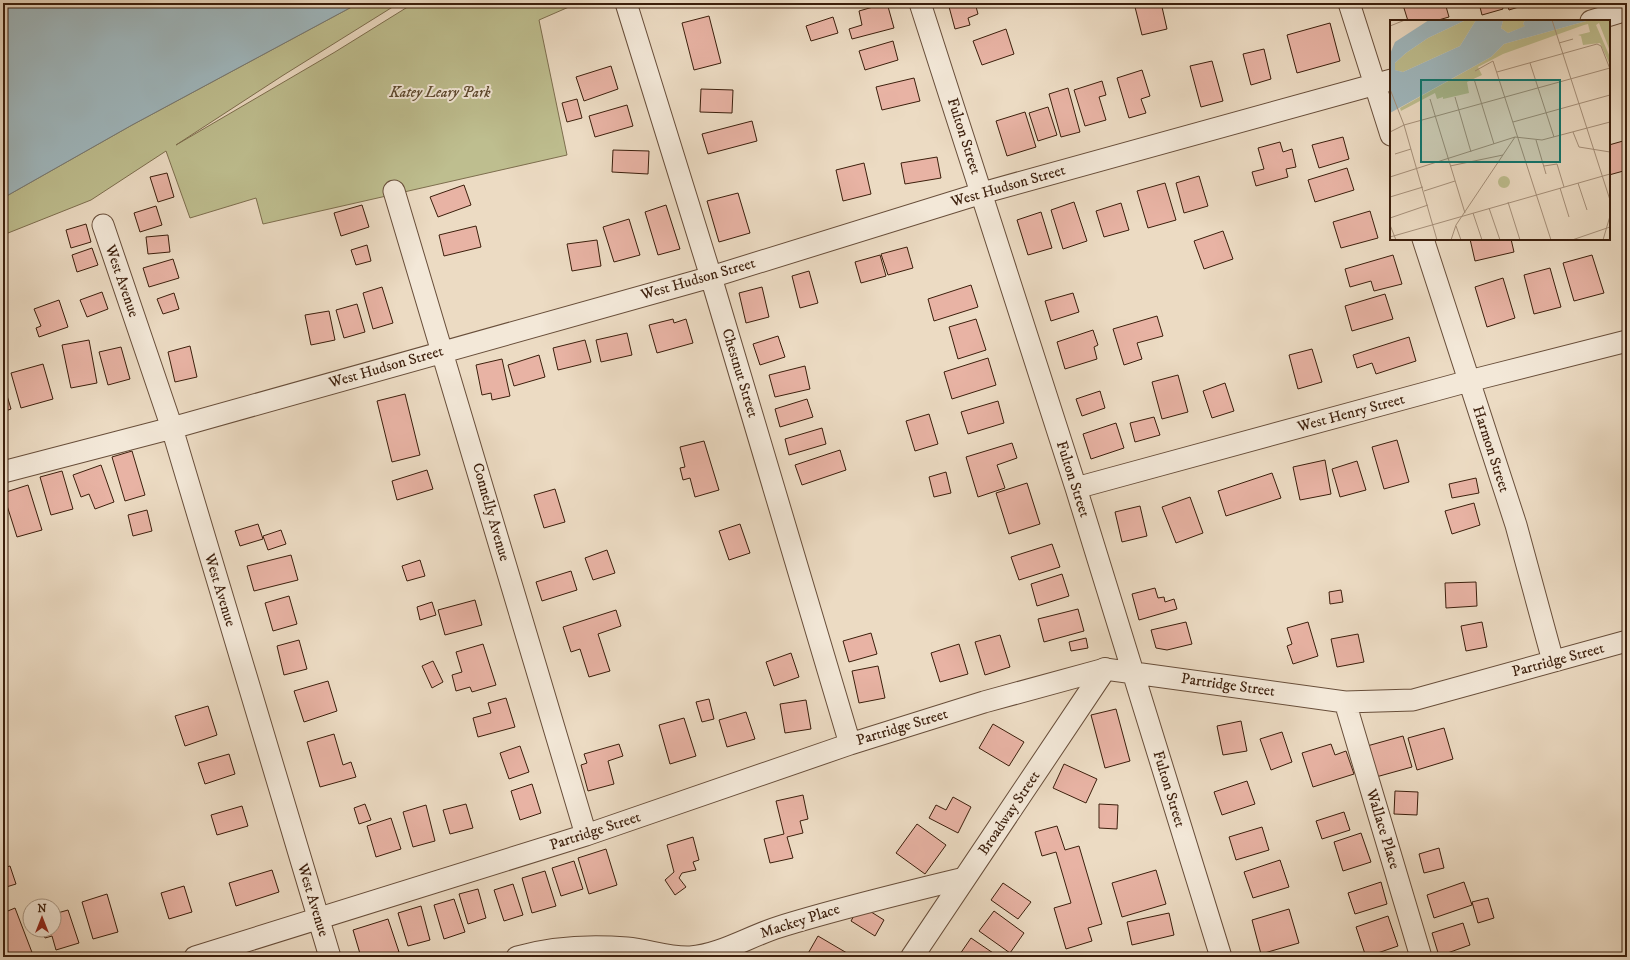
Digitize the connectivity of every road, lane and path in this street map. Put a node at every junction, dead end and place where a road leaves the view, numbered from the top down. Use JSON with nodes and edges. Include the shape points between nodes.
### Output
{"nodes":[{"id":1,"x":626,"y":3,"type":"edge"},
{"id":2,"x":920,"y":3,"type":"edge"},
{"id":3,"x":1349,"y":3,"type":"edge"},
{"id":4,"x":1627,"y":10,"type":"edge"},
{"id":5,"x":1594,"y":20,"type":"edge"},
{"id":6,"x":1383,"y":82,"type":"edge"},
{"id":7,"x":1390,"y":128,"type":"edge"},
{"id":8,"x":394,"y":191,"type":"dead end"},
{"id":9,"x":982,"y":193,"type":"junction"},
{"id":10,"x":103,"y":225,"type":"dead end"},
{"id":11,"x":1423,"y":240,"type":"edge"},
{"id":12,"x":711,"y":277,"type":"junction"},
{"id":13,"x":1627,"y":341,"type":"edge"},
{"id":14,"x":443,"y":351,"type":"junction"},
{"id":15,"x":1469,"y":381,"type":"junction"},
{"id":16,"x":172,"y":428,"type":"junction"},
{"id":17,"x":3,"y":472,"type":"edge"},
{"id":18,"x":1076,"y":488,"type":"junction"},
{"id":19,"x":1627,"y":641,"type":"edge"},
{"id":20,"x":1554,"y":661,"type":"junction"},
{"id":21,"x":1105,"y":669,"type":"junction"},
{"id":22,"x":1132,"y":671,"type":"junction"},
{"id":23,"x":1345,"y":702,"type":"junction"},
{"id":24,"x":850,"y":744,"type":"junction"},
{"id":25,"x":586,"y":835,"type":"junction"},
{"id":26,"x":966,"y":878,"type":"junction"},
{"id":27,"x":318,"y":918,"type":"junction"},
{"id":28,"x":195,"y":957,"type":"edge"},
{"id":29,"x":330,"y":957,"type":"edge"},
{"id":30,"x":517,"y":957,"type":"edge"},
{"id":31,"x":912,"y":957,"type":"edge"},
{"id":32,"x":1222,"y":957,"type":"edge"},
{"id":33,"x":1421,"y":957,"type":"edge"}],
"edges":[{"from":1,"to":12,"type":"street","name":"Chestnut Street"},
{"from":2,"to":9,"type":"street","name":"Fulton Street"},
{"from":3,"to":6,"type":"street"},
{"from":4,"to":5,"type":"street"},
{"from":6,"to":7,"type":"street"},
{"from":6,"to":9,"type":"street","name":"West Hudson Street"},
{"from":8,"to":14,"type":"street","name":"Connelly Avenue"},
{"from":9,"to":12,"type":"street","name":"West Hudson Street"},
{"from":9,"to":18,"type":"street","name":"Fulton Street"},
{"from":10,"to":16,"type":"street","name":"West Avenue"},
{"from":11,"to":15,"type":"street","name":"Harmon Street"},
{"from":12,"to":14,"type":"street","name":"West Hudson Street"},
{"from":12,"to":24,"type":"street","name":"Chestnut Street"},
{"from":13,"to":15,"type":"street","name":"West Henry Street"},
{"from":14,"to":16,"type":"street","name":"West Hudson Street"},
{"from":14,"to":25,"type":"street","name":"Connelly Avenue"},
{"from":15,"to":18,"type":"street","name":"West Henry Street"},
{"from":15,"to":20,"type":"street","name":"Harmon Street","via":[[1516,525]]},
{"from":16,"to":17,"type":"street","name":"West Hudson Street"},
{"from":16,"to":27,"type":"street","name":"West Avenue"},
{"from":18,"to":22,"type":"street","name":"Fulton Street"},
{"from":19,"to":20,"type":"street","name":"Partridge Street"},
{"from":20,"to":23,"type":"street","name":"Partridge Street","via":[[1413,700]]},
{"from":21,"to":22,"type":"street","name":"Partridge Street"},
{"from":21,"to":24,"type":"street","name":"Partridge Street","via":[[984,702]]},
{"from":21,"to":26,"type":"street","name":"Broadway Street"},
{"from":22,"to":23,"type":"street","name":"Partridge Street"},
{"from":22,"to":32,"type":"street","name":"Fulton Street"},
{"from":23,"to":33,"type":"street","name":"Wallace Place"},
{"from":24,"to":25,"type":"street","name":"Partridge Street"},
{"from":25,"to":27,"type":"street","name":"Partridge Street"},
{"from":26,"to":30,"type":"street","name":"Mackey Place","via":[[842,907],[716,951],[690,957],[628,948],[594,947],[529,953]]},
{"from":26,"to":31,"type":"street","name":"Broadway Street"},
{"from":27,"to":28,"type":"street","name":"Partridge Street"},
{"from":27,"to":29,"type":"street","name":"West Avenue"}]}
